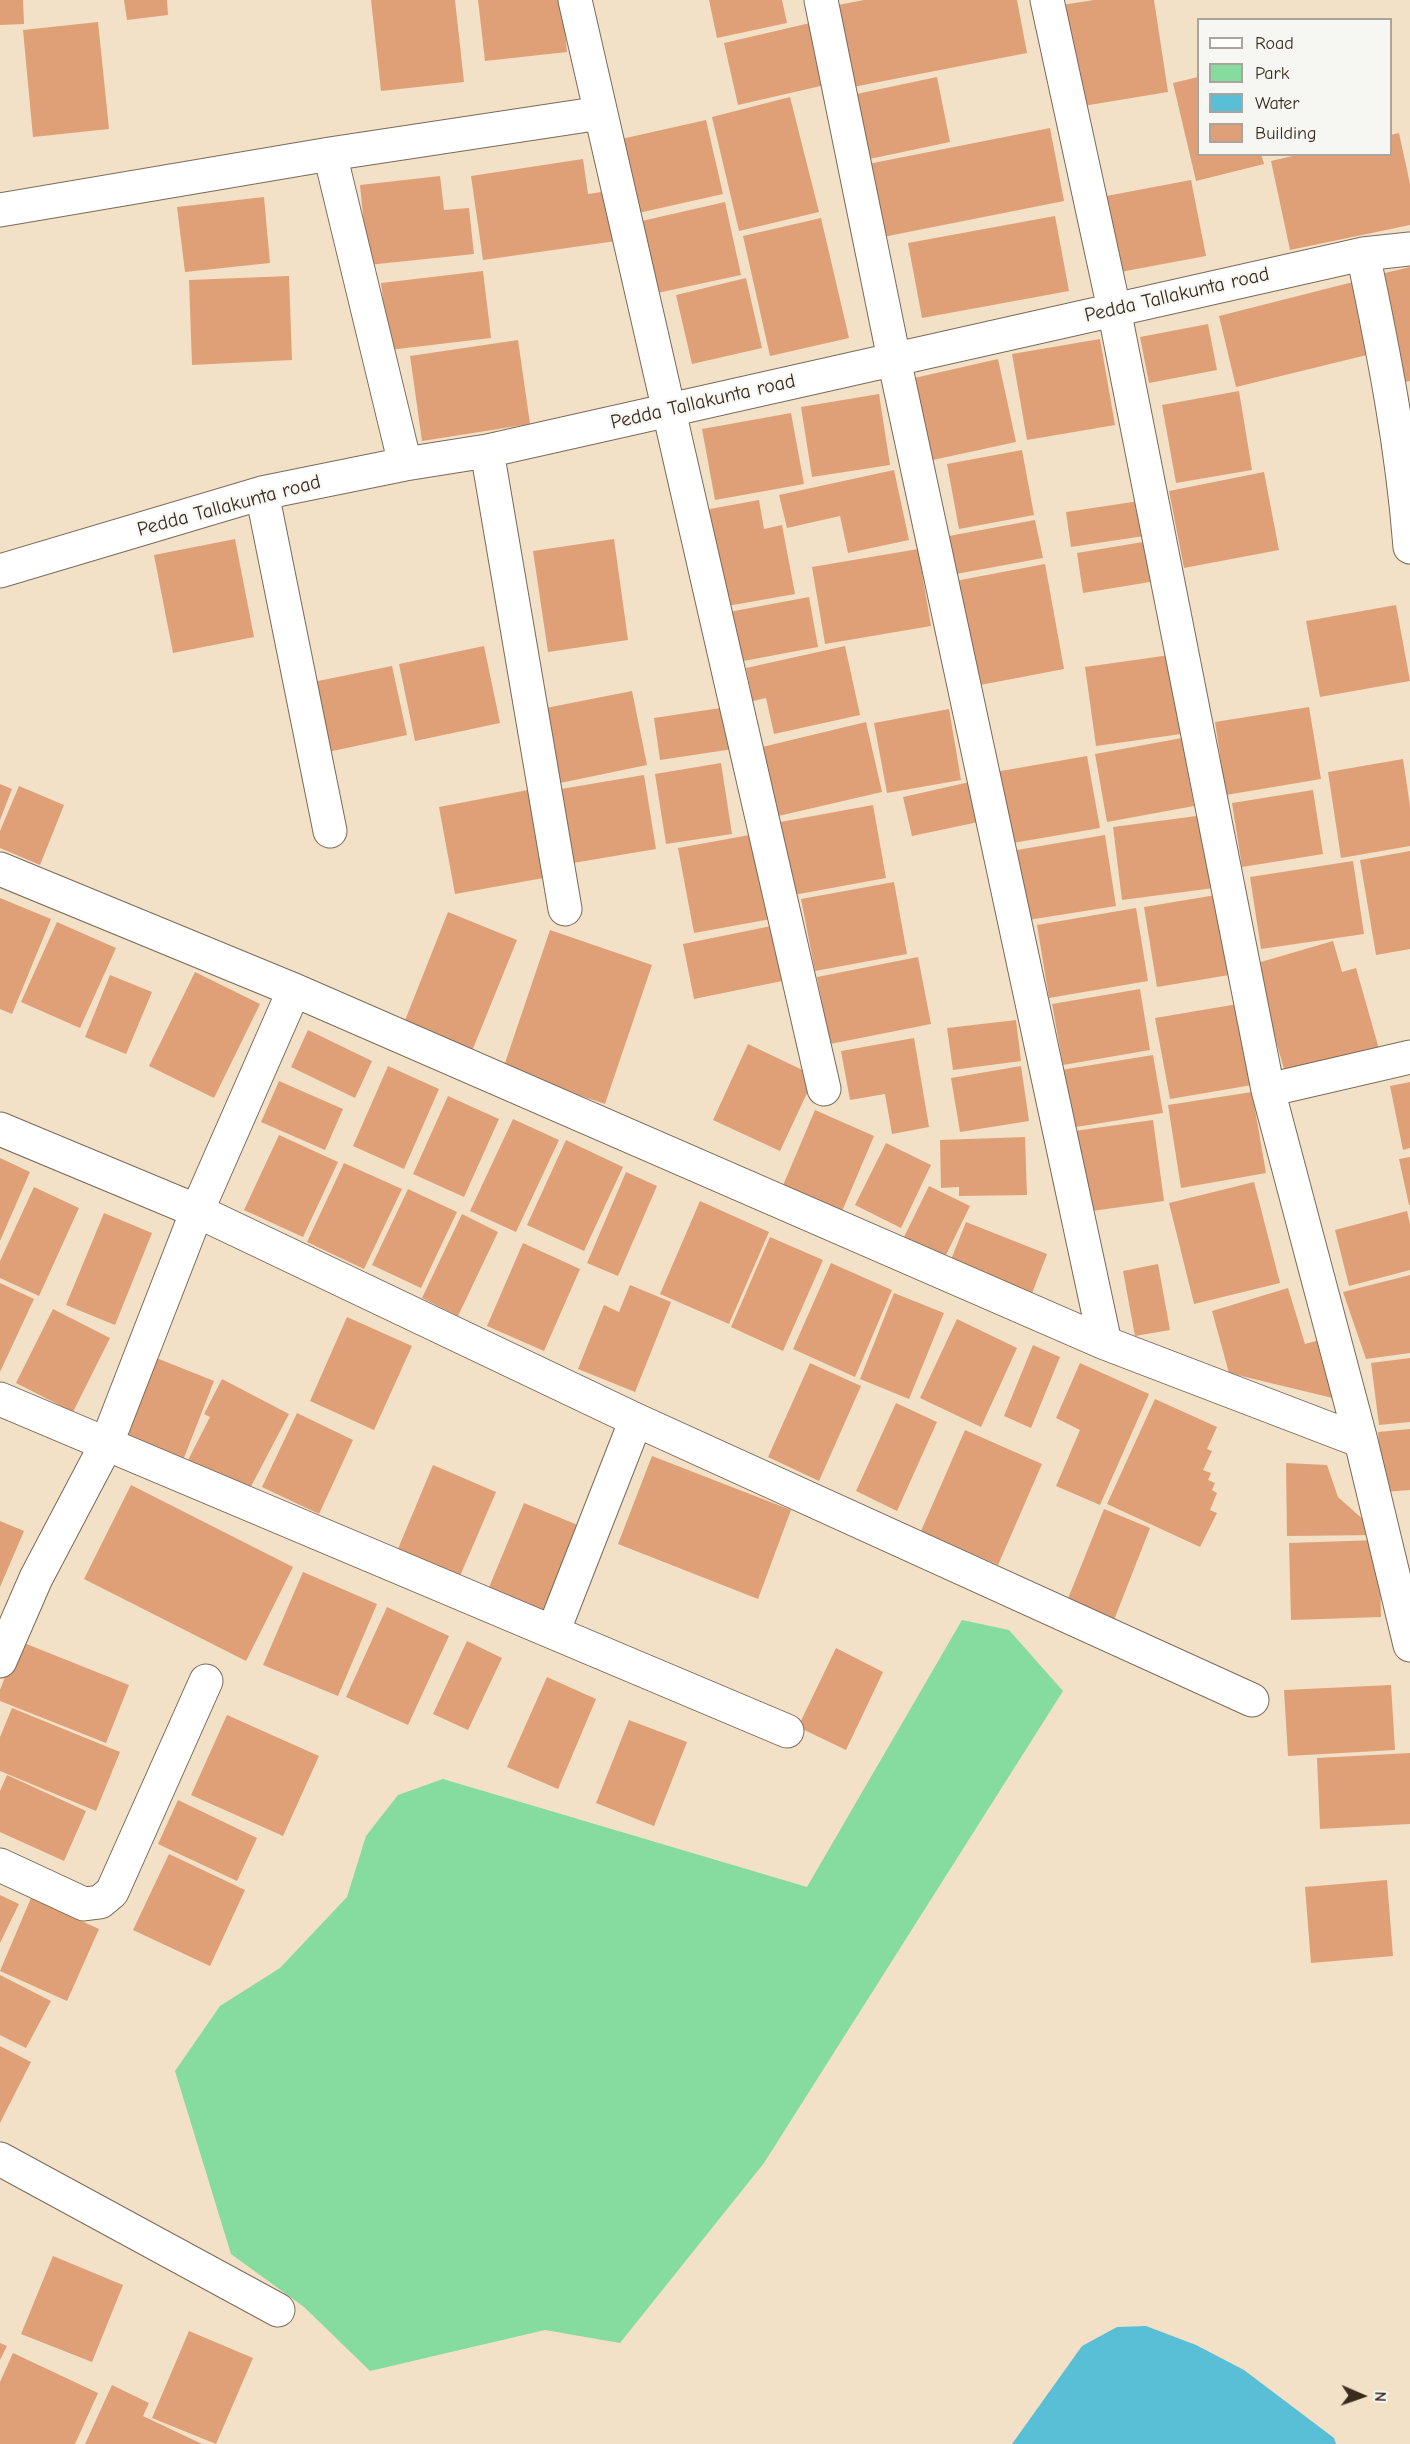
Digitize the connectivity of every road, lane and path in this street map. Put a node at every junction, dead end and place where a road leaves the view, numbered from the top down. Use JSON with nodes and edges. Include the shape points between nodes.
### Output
{"nodes":[{"id":1,"x":575,"y":0,"type":"edge"},
{"id":2,"x":821,"y":0,"type":"edge"},
{"id":3,"x":1047,"y":0,"type":"edge"},
{"id":4,"x":601,"y":113,"type":"junction"},
{"id":5,"x":330,"y":154,"type":"junction"},
{"id":6,"x":0,"y":210,"type":"edge"},
{"id":7,"x":1410,"y":249,"type":"edge"},
{"id":8,"x":1363,"y":254,"type":"junction"},
{"id":9,"x":1114,"y":309,"type":"junction"},
{"id":10,"x":894,"y":359,"type":"junction"},
{"id":11,"x":667,"y":410,"type":"junction"},
{"id":12,"x":487,"y":451,"type":"junction"},
{"id":13,"x":405,"y":464,"type":"junction"},
{"id":14,"x":262,"y":493,"type":"junction"},
{"id":15,"x":1410,"y":547,"type":"edge"},
{"id":16,"x":0,"y":571,"type":"edge"},
{"id":17,"x":330,"y":831,"type":"dead end"},
{"id":18,"x":0,"y":869,"type":"edge"},
{"id":19,"x":566,"y":909,"type":"dead end"},
{"id":20,"x":294,"y":990,"type":"junction"},
{"id":21,"x":1410,"y":1057,"type":"edge"},
{"id":22,"x":824,"y":1089,"type":"dead end"},
{"id":23,"x":1268,"y":1090,"type":"junction"},
{"id":24,"x":0,"y":1130,"type":"edge"},
{"id":25,"x":197,"y":1211,"type":"junction"},
{"id":26,"x":1105,"y":1343,"type":"junction"},
{"id":27,"x":0,"y":1399,"type":"edge"},
{"id":28,"x":636,"y":1420,"type":"junction"},
{"id":29,"x":1361,"y":1442,"type":"junction"},
{"id":30,"x":106,"y":1445,"type":"junction"},
{"id":31,"x":553,"y":1632,"type":"junction"},
{"id":32,"x":1410,"y":1645,"type":"edge"},
{"id":33,"x":0,"y":1660,"type":"edge"},
{"id":34,"x":206,"y":1681,"type":"dead end"},
{"id":35,"x":1252,"y":1700,"type":"dead end"},
{"id":36,"x":787,"y":1731,"type":"dead end"},
{"id":37,"x":0,"y":1865,"type":"edge"},
{"id":38,"x":0,"y":2159,"type":"edge"},
{"id":39,"x":278,"y":2310,"type":"dead end"}],
"edges":[{"from":1,"to":4,"type":"street"},
{"from":2,"to":10,"type":"street"},
{"from":3,"to":9,"type":"street"},
{"from":4,"to":5,"type":"street"},
{"from":4,"to":11,"type":"street"},
{"from":5,"to":6,"type":"street"},
{"from":5,"to":13,"type":"street"},
{"from":7,"to":8,"type":"street","name":"Pedda Tallakunta road"},
{"from":8,"to":9,"type":"street","name":"Pedda Tallakunta road"},
{"from":8,"to":15,"type":"street","via":[[1399,435]]},
{"from":9,"to":10,"type":"street","name":"Pedda Tallakunta road"},
{"from":9,"to":23,"type":"street"},
{"from":10,"to":11,"type":"street","name":"Pedda Tallakunta road"},
{"from":10,"to":26,"type":"street"},
{"from":11,"to":12,"type":"street","name":"Pedda Tallakunta road"},
{"from":11,"to":22,"type":"street"},
{"from":12,"to":13,"type":"street","name":"Pedda Tallakunta road"},
{"from":12,"to":19,"type":"street"},
{"from":13,"to":14,"type":"street","name":"Pedda Tallakunta road"},
{"from":14,"to":16,"type":"street","name":"Pedda Tallakunta road"},
{"from":14,"to":17,"type":"street"},
{"from":18,"to":20,"type":"street"},
{"from":20,"to":25,"type":"street"},
{"from":20,"to":26,"type":"street"},
{"from":21,"to":23,"type":"street"},
{"from":23,"to":29,"type":"street"},
{"from":24,"to":25,"type":"street"},
{"from":25,"to":28,"type":"street"},
{"from":25,"to":30,"type":"street"},
{"from":26,"to":29,"type":"street"},
{"from":27,"to":30,"type":"street"},
{"from":28,"to":31,"type":"street"},
{"from":28,"to":35,"type":"street"},
{"from":29,"to":32,"type":"street"},
{"from":30,"to":31,"type":"street"},
{"from":30,"to":33,"type":"street","via":[[36,1578]]},
{"from":31,"to":36,"type":"street"},
{"from":34,"to":37,"type":"street","via":[[112,1892],[100,1902],[84,1904]]},
{"from":38,"to":39,"type":"street"}]}
